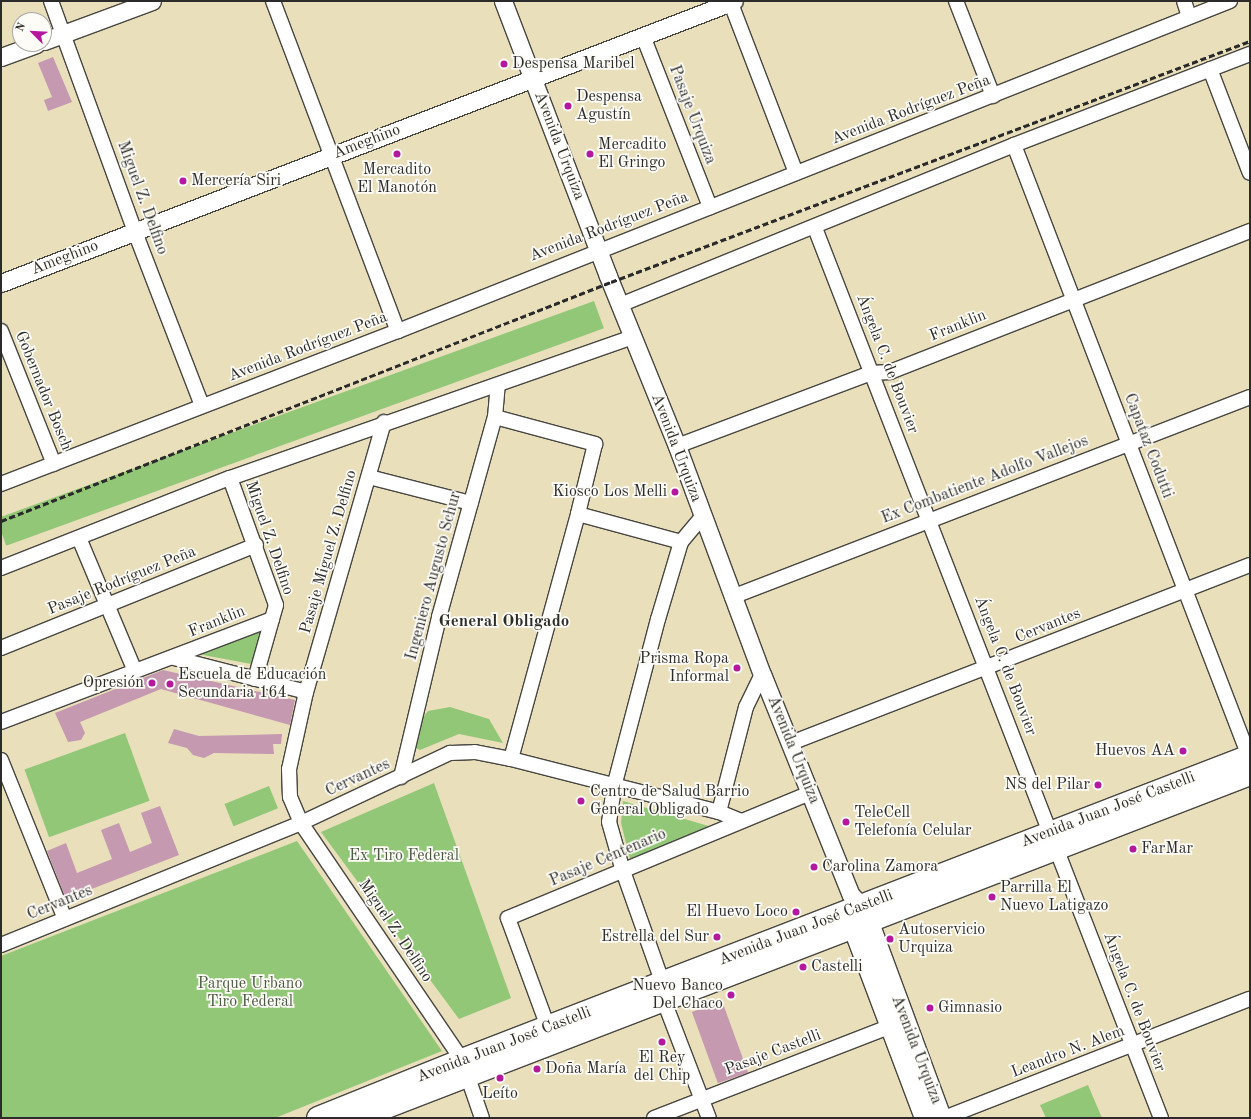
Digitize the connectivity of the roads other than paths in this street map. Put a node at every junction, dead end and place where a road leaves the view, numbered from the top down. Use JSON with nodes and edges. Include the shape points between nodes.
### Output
{"nodes":[{"id":1,"x":51,"y":1,"type":"edge"},
{"id":2,"x":152,"y":1,"type":"edge"},
{"id":3,"x":273,"y":1,"type":"edge"},
{"id":4,"x":503,"y":1,"type":"edge"},
{"id":5,"x":732,"y":1,"type":"edge"},
{"id":6,"x":956,"y":1,"type":"edge"},
{"id":7,"x":1184,"y":1,"type":"edge"},
{"id":8,"x":1230,"y":1,"type":"edge"},
{"id":9,"x":1189,"y":16,"type":"junction"},
{"id":10,"x":65,"y":34,"type":"junction"},
{"id":11,"x":643,"y":36,"type":"junction"},
{"id":12,"x":52,"y":38,"type":"edge"},
{"id":13,"x":14,"y":52,"type":"edge"},
{"id":14,"x":1250,"y":54,"type":"edge"},
{"id":15,"x":1,"y":57,"type":"edge"},
{"id":16,"x":1210,"y":69,"type":"junction"},
{"id":17,"x":533,"y":79,"type":"junction"},
{"id":18,"x":993,"y":96,"type":"junction"},
{"id":19,"x":1014,"y":145,"type":"junction"},
{"id":20,"x":330,"y":156,"type":"junction"},
{"id":21,"x":796,"y":173,"type":"junction"},
{"id":22,"x":1250,"y":173,"type":"edge"},
{"id":23,"x":710,"y":206,"type":"junction"},
{"id":24,"x":815,"y":228,"type":"junction"},
{"id":25,"x":1250,"y":231,"type":"edge"},
{"id":26,"x":135,"y":232,"type":"junction"},
{"id":27,"x":598,"y":249,"type":"junction"},
{"id":28,"x":1,"y":283,"type":"edge"},
{"id":29,"x":1073,"y":299,"type":"junction"},
{"id":30,"x":620,"y":305,"type":"junction"},
{"id":31,"x":1,"y":331,"type":"edge"},
{"id":32,"x":398,"y":331,"type":"junction"},
{"id":33,"x":633,"y":337,"type":"junction"},
{"id":34,"x":871,"y":373,"type":"junction"},
{"id":35,"x":498,"y":385,"type":"junction"},
{"id":36,"x":1250,"y":397,"type":"edge"},
{"id":37,"x":202,"y":406,"type":"junction"},
{"id":38,"x":495,"y":417,"type":"junction"},
{"id":39,"x":384,"y":422,"type":"junction"},
{"id":40,"x":1128,"y":442,"type":"junction"},
{"id":41,"x":677,"y":446,"type":"junction"},
{"id":42,"x":54,"y":464,"type":"junction"},
{"id":43,"x":369,"y":477,"type":"junction"},
{"id":44,"x":230,"y":478,"type":"junction"},
{"id":45,"x":1,"y":484,"type":"edge"},
{"id":46,"x":471,"y":503,"type":"junction"},
{"id":47,"x":578,"y":514,"type":"junction"},
{"id":48,"x":702,"y":517,"type":"junction"},
{"id":49,"x":930,"y":520,"type":"junction"},
{"id":50,"x":79,"y":538,"type":"junction"},
{"id":51,"x":681,"y":542,"type":"junction"},
{"id":52,"x":256,"y":545,"type":"junction"},
{"id":53,"x":1250,"y":565,"type":"edge"},
{"id":54,"x":1,"y":568,"type":"edge"},
{"id":55,"x":1186,"y":590,"type":"junction"},
{"id":56,"x":732,"y":597,"type":"junction"},
{"id":57,"x":108,"y":606,"type":"junction"},
{"id":58,"x":272,"y":618,"type":"junction"},
{"id":59,"x":1,"y":648,"type":"edge"},
{"id":60,"x":174,"y":658,"type":"junction"},
{"id":61,"x":987,"y":668,"type":"junction"},
{"id":62,"x":135,"y":671,"type":"junction"},
{"id":63,"x":762,"y":674,"type":"junction"},
{"id":64,"x":255,"y":678,"type":"junction"},
{"id":65,"x":306,"y":692,"type":"junction"},
{"id":66,"x":1,"y":722,"type":"edge"},
{"id":67,"x":791,"y":743,"type":"junction"},
{"id":68,"x":510,"y":759,"type":"junction"},
{"id":69,"x":1,"y":760,"type":"edge"},
{"id":70,"x":1250,"y":761,"type":"edge"},
{"id":71,"x":401,"y":777,"type":"junction"},
{"id":72,"x":614,"y":787,"type":"junction"},
{"id":73,"x":810,"y":793,"type":"junction"},
{"id":74,"x":719,"y":812,"type":"junction"},
{"id":75,"x":741,"y":821,"type":"junction"},
{"id":76,"x":301,"y":823,"type":"junction"},
{"id":77,"x":1054,"y":840,"type":"junction"},
{"id":78,"x":623,"y":870,"type":"junction"},
{"id":79,"x":856,"y":913,"type":"junction"},
{"id":80,"x":65,"y":919,"type":"junction"},
{"id":81,"x":1,"y":945,"type":"edge"},
{"id":82,"x":664,"y":993,"type":"junction"},
{"id":83,"x":1250,"y":999,"type":"edge"},
{"id":84,"x":898,"y":1023,"type":"junction"},
{"id":85,"x":548,"y":1028,"type":"junction"},
{"id":86,"x":1132,"y":1045,"type":"junction"},
{"id":87,"x":464,"y":1068,"type":"junction"},
{"id":88,"x":702,"y":1099,"type":"junction"},
{"id":89,"x":318,"y":1118,"type":"edge"},
{"id":90,"x":358,"y":1118,"type":"edge"},
{"id":91,"x":482,"y":1118,"type":"edge"},
{"id":92,"x":654,"y":1118,"type":"edge"},
{"id":93,"x":709,"y":1118,"type":"edge"},
{"id":94,"x":925,"y":1118,"type":"edge"},
{"id":95,"x":942,"y":1118,"type":"edge"},
{"id":96,"x":1161,"y":1118,"type":"edge"}],
"edges":[{"from":1,"to":10,"type":"street","name":"Miguel Z. Delfino"},
{"from":2,"to":10,"type":"street"},
{"from":3,"to":20,"type":"street"},
{"from":4,"to":17,"type":"street","name":"Avenida Urquiza"},
{"from":5,"to":11,"type":"street","name":"Ameghino"},
{"from":5,"to":21,"type":"street"},
{"from":6,"to":18,"type":"street"},
{"from":7,"to":9,"type":"street"},
{"from":8,"to":9,"type":"street","name":"Avenida Rodríguez Peña"},
{"from":9,"to":18,"type":"street","name":"Avenida Rodríguez Peña"},
{"from":10,"to":12,"type":"street"},
{"from":10,"to":26,"type":"street","name":"Miguel Z. Delfino"},
{"from":11,"to":17,"type":"street","name":"Ameghino"},
{"from":11,"to":23,"type":"street","name":"Pasaje Urquiza"},
{"from":13,"to":15,"type":"street"},
{"from":14,"to":16,"type":"street"},
{"from":16,"to":19,"type":"street"},
{"from":16,"to":22,"type":"street"},
{"from":17,"to":20,"type":"street","name":"Ameghino"},
{"from":17,"to":27,"type":"street","name":"Avenida Urquiza"},
{"from":18,"to":21,"type":"street","name":"Avenida Rodríguez Peña"},
{"from":19,"to":24,"type":"street"},
{"from":19,"to":29,"type":"street","name":"Capataz Codutti"},
{"from":20,"to":26,"type":"street","name":"Ameghino"},
{"from":20,"to":32,"type":"street"},
{"from":21,"to":23,"type":"street","name":"Avenida Rodríguez Peña"},
{"from":23,"to":27,"type":"street","name":"Avenida Rodríguez Peña"},
{"from":24,"to":30,"type":"street"},
{"from":24,"to":34,"type":"street","name":"Ángela C. de Bouvier"},
{"from":25,"to":29,"type":"street","name":"Franklin"},
{"from":26,"to":28,"type":"street","name":"Ameghino"},
{"from":26,"to":37,"type":"street","name":"Miguel Z. Delfino"},
{"from":27,"to":30,"type":"street","name":"Avenida Urquiza"},
{"from":27,"to":32,"type":"street","name":"Avenida Rodríguez Peña"},
{"from":29,"to":34,"type":"street","name":"Franklin","via":[[890,372]]},
{"from":29,"to":40,"type":"street","name":"Capataz Codutti"},
{"from":30,"to":33,"type":"street","name":"Avenida Urquiza"},
{"from":31,"to":42,"type":"street","name":"Gobernador Bosch"},
{"from":32,"to":37,"type":"street","name":"Avenida Rodríguez Peña"},
{"from":33,"to":35,"type":"street"},
{"from":33,"to":41,"type":"street","name":"Avenida Urquiza"},
{"from":34,"to":41,"type":"street","name":"Franklin"},
{"from":34,"to":49,"type":"street","name":"Ángela C. de Bouvier"},
{"from":35,"to":38,"type":"street","name":"Ingeniero Augusto Schur"},
{"from":35,"to":39,"type":"street"},
{"from":36,"to":40,"type":"street","name":"Ex Combatiente Adolfo Vallejos"},
{"from":37,"to":42,"type":"street","name":"Avenida Rodríguez Peña"},
{"from":38,"to":46,"type":"street","name":"Ingeniero Augusto Schur"},
{"from":38,"to":47,"type":"street","via":[[595,444]]},
{"from":39,"to":43,"type":"street","name":"Pasaje Miguel Z. Delfino"},
{"from":39,"to":44,"type":"street"},
{"from":40,"to":49,"type":"street","name":"Ex Combatiente Adolfo Vallejos"},
{"from":40,"to":55,"type":"street","name":"Capataz Codutti"},
{"from":41,"to":48,"type":"street","name":"Avenida Urquiza"},
{"from":42,"to":45,"type":"street","name":"Avenida Rodríguez Peña"},
{"from":43,"to":46,"type":"street"},
{"from":43,"to":65,"type":"street","name":"Pasaje Miguel Z. Delfino"},
{"from":44,"to":50,"type":"street"},
{"from":44,"to":52,"type":"street","name":"Miguel Z. Delfino"},
{"from":46,"to":71,"type":"street","name":"Ingeniero Augusto Schur","via":[[439,618]]},
{"from":47,"to":51,"type":"street"},
{"from":47,"to":68,"type":"street"},
{"from":48,"to":51,"type":"street"},
{"from":48,"to":56,"type":"street","name":"Avenida Urquiza"},
{"from":49,"to":56,"type":"street","name":"Ex Combatiente Adolfo Vallejos"},
{"from":49,"to":61,"type":"street","name":"Ángela C. de Bouvier"},
{"from":50,"to":54,"type":"street"},
{"from":50,"to":57,"type":"street"},
{"from":51,"to":72,"type":"street"},
{"from":52,"to":57,"type":"street","name":"Pasaje Rodríguez Peña"},
{"from":52,"to":58,"type":"street","name":"Miguel Z. Delfino","via":[[276,605]]},
{"from":53,"to":55,"type":"street","name":"Cervantes"},
{"from":55,"to":61,"type":"street","name":"Cervantes"},
{"from":55,"to":70,"type":"street","name":"Capataz Codutti"},
{"from":56,"to":63,"type":"street","name":"Avenida Urquiza"},
{"from":57,"to":59,"type":"street","name":"Pasaje Rodríguez Peña"},
{"from":57,"to":62,"type":"street"},
{"from":58,"to":60,"type":"street","name":"Franklin"},
{"from":58,"to":64,"type":"street","name":"Miguel Z. Delfino"},
{"from":60,"to":62,"type":"street","name":"Franklin"},
{"from":60,"to":64,"type":"street","name":"Franklin"},
{"from":61,"to":67,"type":"street","name":"Cervantes"},
{"from":61,"to":77,"type":"street","name":"Ángela C. de Bouvier"},
{"from":62,"to":66,"type":"street","name":"Franklin"},
{"from":63,"to":67,"type":"street","name":"Avenida Urquiza"},
{"from":63,"to":74,"type":"street","via":[[746,707]]},
{"from":64,"to":65,"type":"street","name":"Franklin"},
{"from":65,"to":76,"type":"street","name":"Miguel Z. Delfino","via":[[288,769],[290,797]]},
{"from":67,"to":73,"type":"street","name":"Avenida Urquiza"},
{"from":68,"to":71,"type":"street","name":"Cervantes","via":[[475,752],[450,753]]},
{"from":68,"to":72,"type":"street","name":"Cervantes"},
{"from":69,"to":80,"type":"street"},
{"from":70,"to":77,"type":"main road","name":"Avenida Juan José Castelli"},
{"from":71,"to":76,"type":"street","name":"Cervantes"},
{"from":72,"to":74,"type":"street","name":"Cervantes"},
{"from":72,"to":78,"type":"street","via":[[609,822]]},
{"from":73,"to":75,"type":"street","name":"Pasaje Centenario"},
{"from":73,"to":79,"type":"street","name":"Avenida Urquiza"},
{"from":74,"to":75,"type":"street","name":"Cervantes"},
{"from":75,"to":78,"type":"street","name":"Pasaje Centenario"},
{"from":76,"to":80,"type":"street","name":"Cervantes"},
{"from":76,"to":87,"type":"street","name":"Miguel Z. Delfino"},
{"from":77,"to":79,"type":"main road","name":"Avenida Juan José Castelli"},
{"from":77,"to":86,"type":"street","name":"Ángela C. de Bouvier"},
{"from":78,"to":82,"type":"street"},
{"from":78,"to":85,"type":"street","name":"Pasaje Centenario","via":[[508,918]]},
{"from":79,"to":82,"type":"main road","name":"Avenida Juan José Castelli"},
{"from":79,"to":84,"type":"main road","name":"Avenida Urquiza"},
{"from":80,"to":81,"type":"street","name":"Cervantes"},
{"from":82,"to":85,"type":"main road","name":"Avenida Juan José Castelli"},
{"from":82,"to":87,"type":"main road","name":"Avenida Juan José Castelli"},
{"from":82,"to":88,"type":"street"},
{"from":83,"to":86,"type":"street","name":"Leandro N. Alem"},
{"from":84,"to":88,"type":"street","name":"Pasaje Castelli"},
{"from":84,"to":94,"type":"main road","name":"Avenida Urquiza"},
{"from":84,"to":95,"type":"main road","name":"Avenida Urquiza"},
{"from":85,"to":87,"type":"main road","name":"Avenida Juan José Castelli"},
{"from":86,"to":95,"type":"street","name":"Leandro N. Alem"},
{"from":86,"to":96,"type":"street","name":"Ángela C. de Bouvier"},
{"from":87,"to":89,"type":"main road","name":"Avenida Juan José Castelli"},
{"from":87,"to":90,"type":"main road","name":"Avenida Juan José Castelli"},
{"from":87,"to":91,"type":"street","name":"Miguel Z. Delfino"},
{"from":88,"to":92,"type":"street","name":"Pasaje Castelli"},
{"from":88,"to":93,"type":"street"}]}
